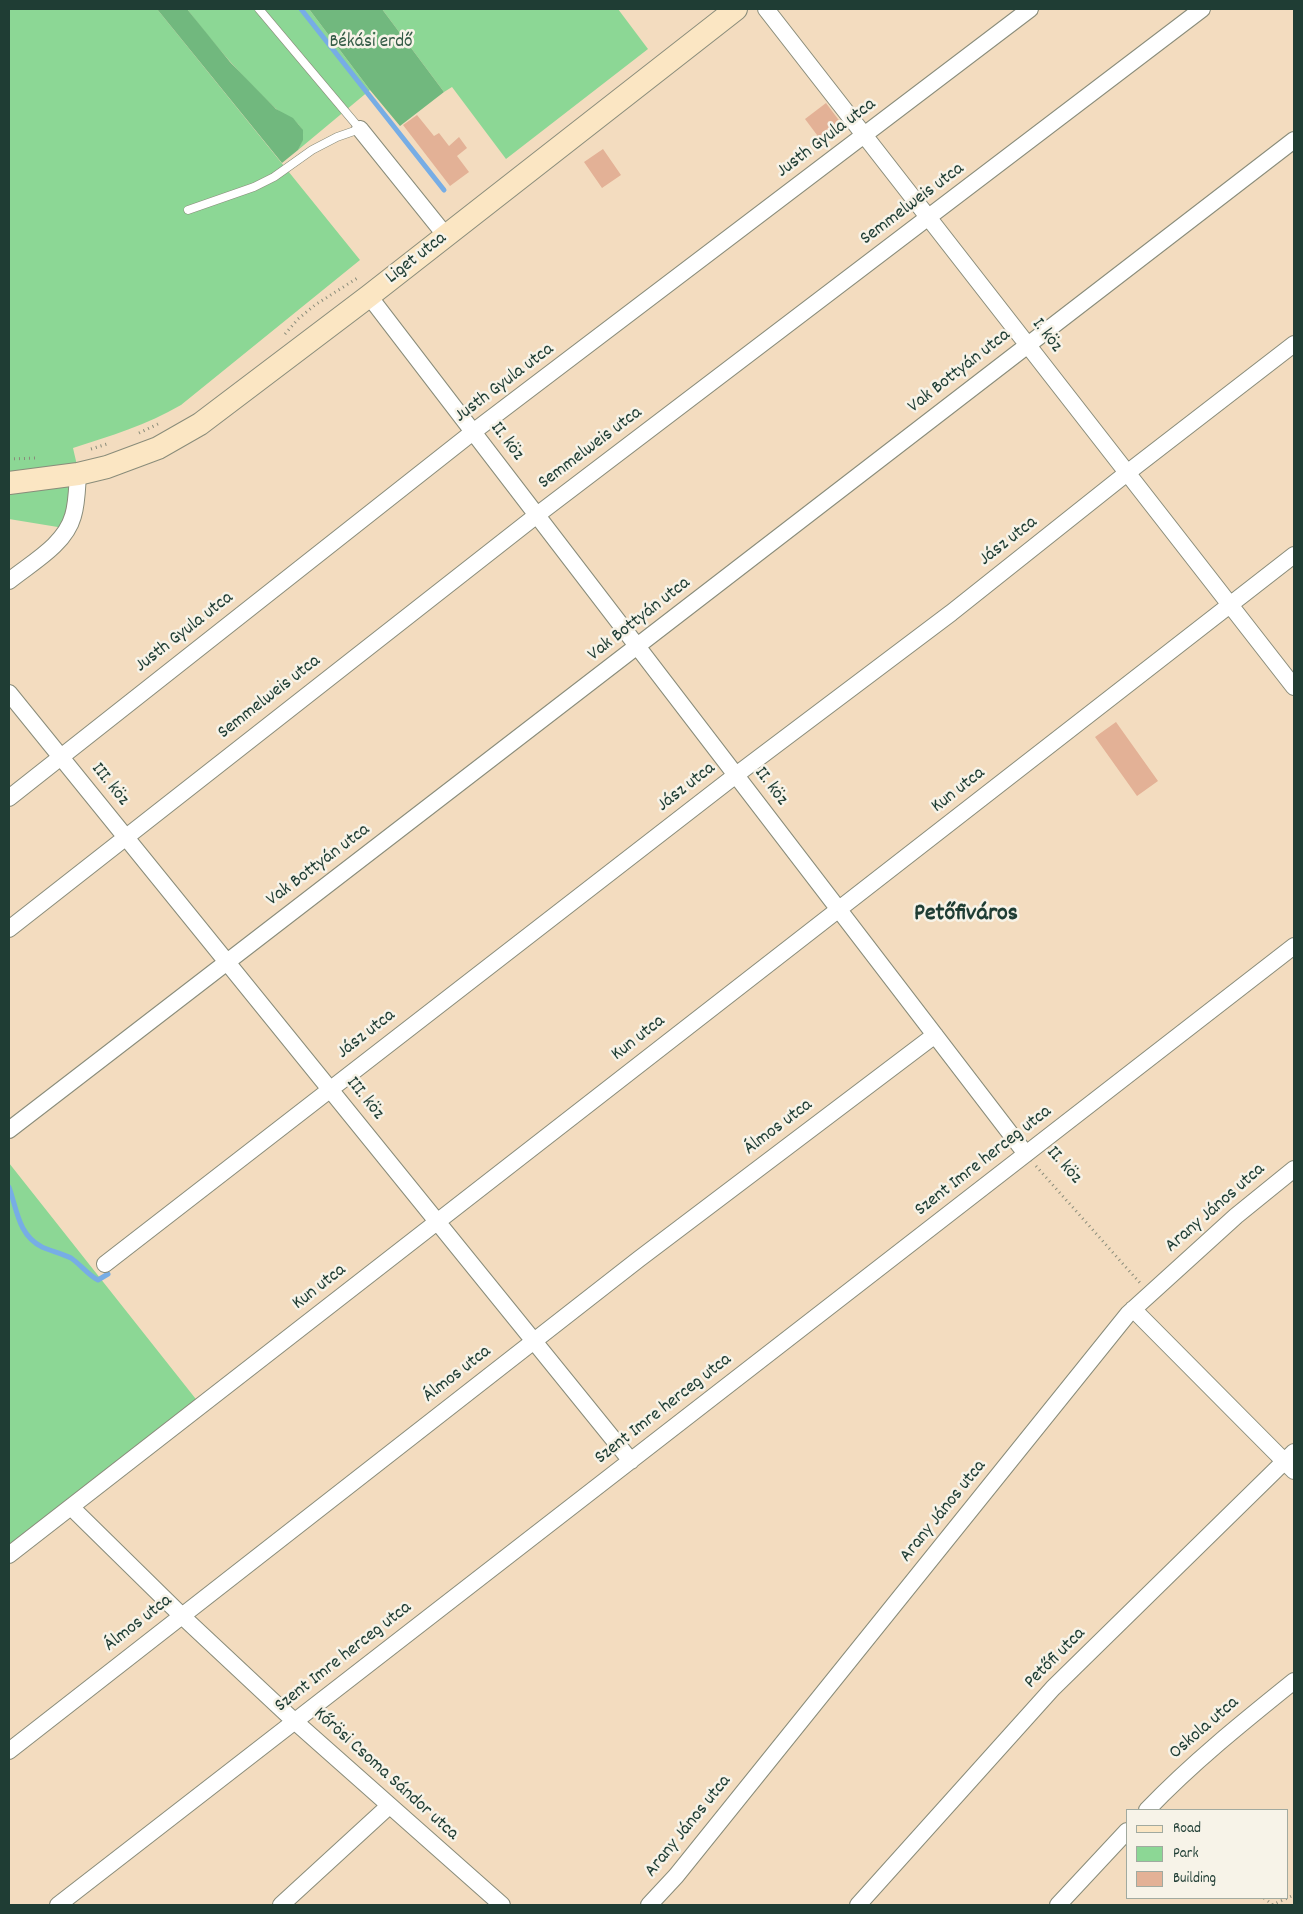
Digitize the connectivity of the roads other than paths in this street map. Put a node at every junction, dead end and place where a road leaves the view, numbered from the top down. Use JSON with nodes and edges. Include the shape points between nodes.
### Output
{"nodes":[{"id":1,"x":259,"y":9,"type":"edge"},
{"id":2,"x":736,"y":9,"type":"edge"},
{"id":3,"x":766,"y":9,"type":"edge"},
{"id":4,"x":1030,"y":9,"type":"edge"},
{"id":5,"x":1202,"y":9,"type":"edge"},
{"id":6,"x":360,"y":129,"type":"junction"},
{"id":7,"x":865,"y":136,"type":"junction"},
{"id":8,"x":1294,"y":140,"type":"edge"},
{"id":9,"x":188,"y":210,"type":"dead end"},
{"id":10,"x":929,"y":218,"type":"junction"},
{"id":11,"x":446,"y":236,"type":"junction"},
{"id":12,"x":369,"y":296,"type":"junction"},
{"id":13,"x":1294,"y":344,"type":"edge"},
{"id":14,"x":1028,"y":345,"type":"junction"},
{"id":15,"x":473,"y":432,"type":"junction"},
{"id":16,"x":1128,"y":473,"type":"junction"},
{"id":17,"x":78,"y":474,"type":"junction"},
{"id":18,"x":9,"y":483,"type":"edge"},
{"id":19,"x":537,"y":515,"type":"junction"},
{"id":20,"x":1294,"y":555,"type":"edge"},
{"id":21,"x":9,"y":581,"type":"edge"},
{"id":22,"x":1230,"y":605,"type":"junction"},
{"id":23,"x":638,"y":647,"type":"junction"},
{"id":24,"x":1294,"y":687,"type":"edge"},
{"id":25,"x":9,"y":693,"type":"edge"},
{"id":26,"x":60,"y":757,"type":"junction"},
{"id":27,"x":736,"y":775,"type":"junction"},
{"id":28,"x":9,"y":798,"type":"edge"},
{"id":29,"x":125,"y":836,"type":"junction"},
{"id":30,"x":839,"y":910,"type":"junction"},
{"id":31,"x":9,"y":929,"type":"edge"},
{"id":32,"x":1294,"y":946,"type":"edge"},
{"id":33,"x":227,"y":962,"type":"junction"},
{"id":34,"x":935,"y":1035,"type":"junction"},
{"id":35,"x":330,"y":1089,"type":"junction"},
{"id":36,"x":9,"y":1130,"type":"edge"},
{"id":37,"x":1026,"y":1154,"type":"junction"},
{"id":38,"x":1294,"y":1169,"type":"edge"},
{"id":39,"x":438,"y":1222,"type":"junction"},
{"id":40,"x":105,"y":1264,"type":"dead end"},
{"id":41,"x":1134,"y":1309,"type":"junction"},
{"id":42,"x":534,"y":1341,"type":"junction"},
{"id":43,"x":632,"y":1461,"type":"junction"},
{"id":44,"x":1291,"y":1461,"type":"edge"},
{"id":45,"x":71,"y":1507,"type":"junction"},
{"id":46,"x":9,"y":1555,"type":"edge"},
{"id":47,"x":182,"y":1616,"type":"junction"},
{"id":48,"x":1294,"y":1681,"type":"edge"},
{"id":49,"x":295,"y":1721,"type":"junction"},
{"id":50,"x":9,"y":1751,"type":"edge"},
{"id":51,"x":389,"y":1806,"type":"junction"},
{"id":52,"x":1147,"y":1809,"type":"edge"},
{"id":53,"x":1126,"y":1832,"type":"edge"},
{"id":54,"x":58,"y":1905,"type":"edge"},
{"id":55,"x":281,"y":1905,"type":"edge"},
{"id":56,"x":502,"y":1905,"type":"edge"},
{"id":57,"x":649,"y":1905,"type":"edge"},
{"id":58,"x":858,"y":1905,"type":"edge"},
{"id":59,"x":1058,"y":1905,"type":"edge"}],
"edges":[{"from":1,"to":6,"type":"lane"},
{"from":2,"to":11,"type":"main road","name":"Liget utca"},
{"from":3,"to":7,"type":"street","name":"I. köz"},
{"from":4,"to":7,"type":"street","name":"Justh Gyula utca"},
{"from":5,"to":10,"type":"street","name":"Semmelweis utca"},
{"from":6,"to":9,"type":"lane","via":[[312,150],[254,187]]},
{"from":6,"to":11,"type":"street"},
{"from":7,"to":10,"type":"street","name":"I. köz"},
{"from":7,"to":15,"type":"street","name":"Justh Gyula utca"},
{"from":8,"to":14,"type":"street","name":"Vak Bottyán utca"},
{"from":10,"to":14,"type":"street","name":"I. köz"},
{"from":10,"to":19,"type":"street","name":"Semmelweis utca"},
{"from":11,"to":12,"type":"main road","name":"Liget utca"},
{"from":12,"to":15,"type":"street","name":"II. köz"},
{"from":12,"to":17,"type":"main road","name":"Liget utca","via":[[200,424],[158,448]]},
{"from":13,"to":16,"type":"street","name":"Jász utca"},
{"from":14,"to":16,"type":"street","name":"I. köz"},
{"from":14,"to":23,"type":"street","name":"Vak Bottyán utca"},
{"from":15,"to":19,"type":"street","name":"II. köz"},
{"from":15,"to":26,"type":"street","name":"Justh Gyula utca"},
{"from":16,"to":22,"type":"street","name":"I. köz"},
{"from":16,"to":27,"type":"street","name":"Jász utca","via":[[951,613]]},
{"from":17,"to":18,"type":"main road","name":"Liget utca"},
{"from":17,"to":21,"type":"street","via":[[73,516],[68,529],[52,547]]},
{"from":19,"to":23,"type":"street","name":"II. köz"},
{"from":19,"to":29,"type":"street","name":"Semmelweis utca"},
{"from":20,"to":22,"type":"street","name":"Kun utca"},
{"from":22,"to":24,"type":"street","name":"I. köz"},
{"from":22,"to":30,"type":"street","name":"Kun utca"},
{"from":23,"to":27,"type":"street","name":"II. köz"},
{"from":23,"to":33,"type":"street","name":"Vak Bottyán utca"},
{"from":25,"to":26,"type":"street","name":"III. köz"},
{"from":26,"to":28,"type":"street","name":"Justh Gyula utca"},
{"from":26,"to":29,"type":"street","name":"III. köz"},
{"from":27,"to":30,"type":"street","name":"II. köz"},
{"from":27,"to":35,"type":"street","name":"Jász utca"},
{"from":29,"to":31,"type":"street","name":"Semmelweis utca"},
{"from":29,"to":33,"type":"street","name":"III. köz"},
{"from":30,"to":34,"type":"street","name":"II. köz"},
{"from":30,"to":39,"type":"street","name":"Kun utca"},
{"from":32,"to":37,"type":"street","name":"Szent Imre herceg utca"},
{"from":33,"to":35,"type":"street","name":"III. köz"},
{"from":33,"to":36,"type":"street","name":"Vak Bottyán utca"},
{"from":34,"to":37,"type":"street","name":"II. köz"},
{"from":34,"to":42,"type":"street","name":"Álmos utca"},
{"from":35,"to":39,"type":"street","name":"III. köz"},
{"from":35,"to":40,"type":"street","name":"Jász utca"},
{"from":37,"to":43,"type":"street","name":"Szent Imre herceg utca"},
{"from":38,"to":41,"type":"street","name":"Arany János utca","via":[[1236,1216]]},
{"from":39,"to":42,"type":"street","name":"III. köz"},
{"from":39,"to":45,"type":"street","name":"Kun utca"},
{"from":41,"to":44,"type":"street"},
{"from":41,"to":57,"type":"street","name":"Arany János utca","via":[[676,1876]]},
{"from":42,"to":43,"type":"street","name":"III. köz"},
{"from":42,"to":47,"type":"street","name":"Álmos utca"},
{"from":43,"to":49,"type":"street","name":"Szent Imre herceg utca"},
{"from":44,"to":58,"type":"street","name":"Petőfi utca","via":[[1053,1688]]},
{"from":45,"to":46,"type":"street","name":"Kun utca"},
{"from":45,"to":47,"type":"street","name":"Kőrösi Csoma Sándor utca"},
{"from":47,"to":49,"type":"street","name":"Kőrösi Csoma Sándor utca"},
{"from":47,"to":50,"type":"street","name":"Álmos utca"},
{"from":48,"to":52,"type":"street","name":"Oskola utca","via":[[1198,1760]]},
{"from":49,"to":51,"type":"street","name":"Kőrösi Csoma Sándor utca"},
{"from":49,"to":54,"type":"street","name":"Szent Imre herceg utca"},
{"from":51,"to":55,"type":"street"},
{"from":51,"to":56,"type":"street","name":"Kőrösi Csoma Sándor utca"},
{"from":53,"to":59,"type":"street"}]}
